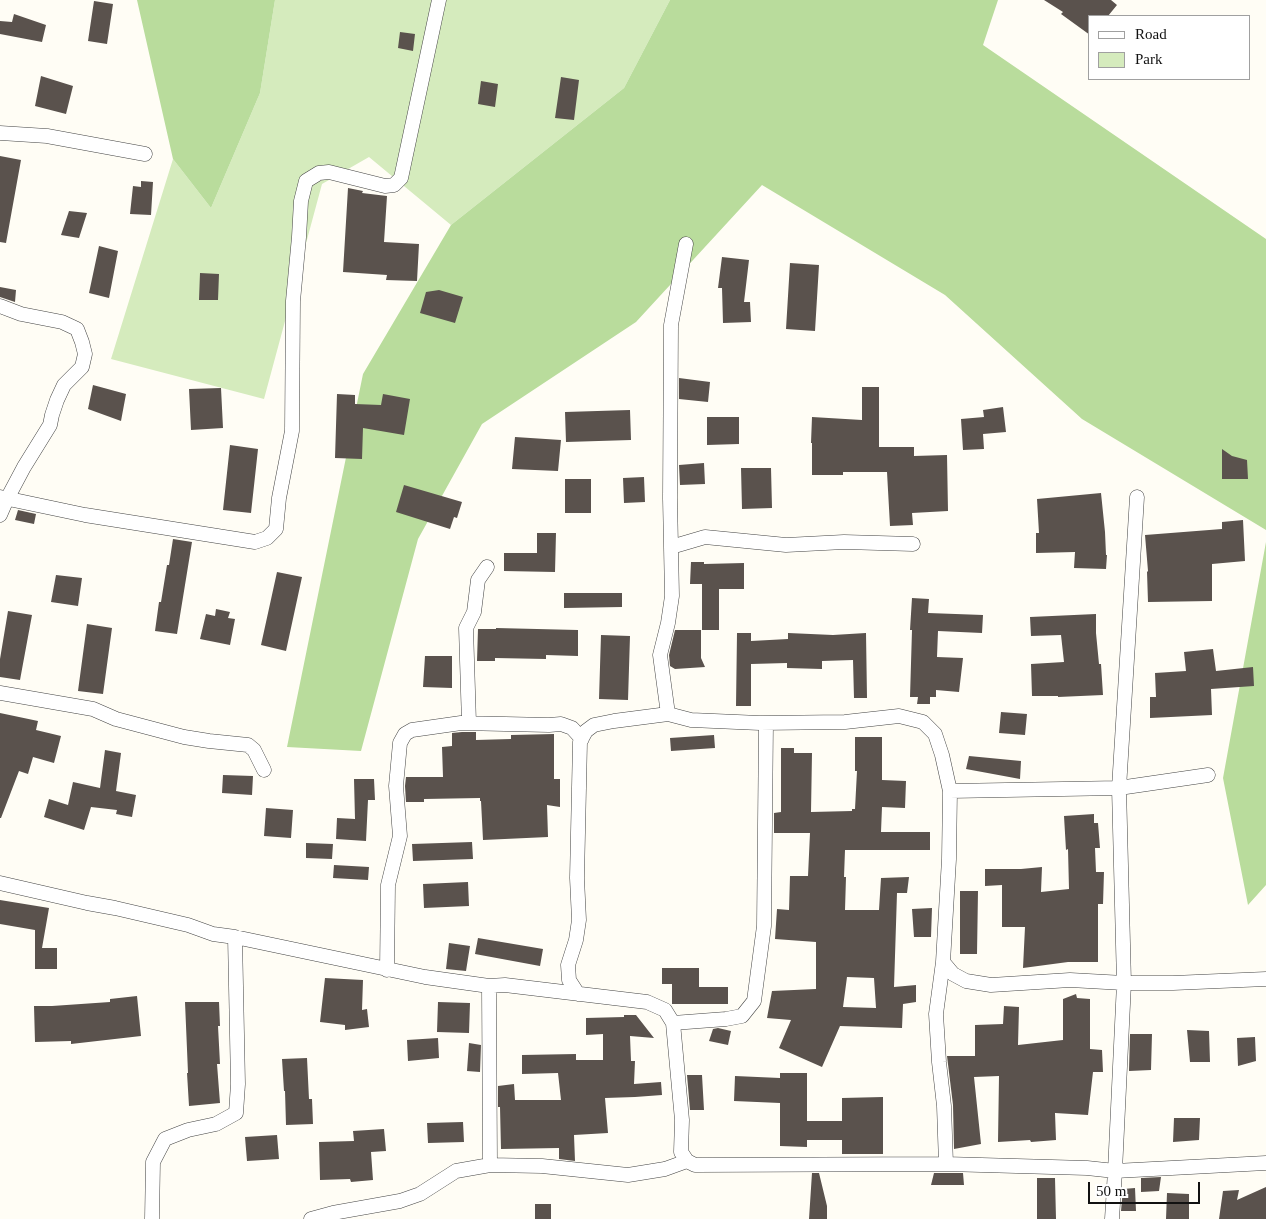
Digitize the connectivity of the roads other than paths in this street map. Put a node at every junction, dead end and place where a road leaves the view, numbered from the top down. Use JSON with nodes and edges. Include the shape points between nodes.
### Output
{"nodes":[{"id":1,"x":439,"y":0,"type":"edge"},
{"id":2,"x":0,"y":133,"type":"edge"},
{"id":3,"x":144,"y":154,"type":"dead end"},
{"id":4,"x":686,"y":244,"type":"dead end"},
{"id":5,"x":0,"y":306,"type":"edge"},
{"id":6,"x":1137,"y":497,"type":"dead end"},
{"id":7,"x":3,"y":498,"type":"edge"},
{"id":8,"x":0,"y":515,"type":"edge"},
{"id":9,"x":913,"y":544,"type":"dead end"},
{"id":10,"x":671,"y":547,"type":"junction"},
{"id":11,"x":487,"y":567,"type":"dead end"},
{"id":12,"x":0,"y":693,"type":"edge"},
{"id":13,"x":668,"y":714,"type":"junction"},
{"id":14,"x":469,"y":723,"type":"junction"},
{"id":15,"x":766,"y":723,"type":"junction"},
{"id":16,"x":582,"y":739,"type":"junction"},
{"id":17,"x":264,"y":770,"type":"dead end"},
{"id":18,"x":1208,"y":775,"type":"dead end"},
{"id":19,"x":1119,"y":788,"type":"junction"},
{"id":20,"x":950,"y":791,"type":"junction"},
{"id":21,"x":0,"y":883,"type":"edge"},
{"id":22,"x":236,"y":938,"type":"junction"},
{"id":23,"x":943,"y":962,"type":"junction"},
{"id":24,"x":387,"y":970,"type":"junction"},
{"id":25,"x":1266,"y":978,"type":"edge"},
{"id":26,"x":1124,"y":983,"type":"junction"},
{"id":27,"x":489,"y":986,"type":"junction"},
{"id":28,"x":578,"y":994,"type":"junction"},
{"id":29,"x":673,"y":1023,"type":"junction"},
{"id":30,"x":687,"y":1161,"type":"junction"},
{"id":31,"x":1266,"y":1163,"type":"edge"},
{"id":32,"x":946,"y":1164,"type":"junction"},
{"id":33,"x":490,"y":1165,"type":"junction"},
{"id":34,"x":1114,"y":1170,"type":"junction"},
{"id":35,"x":152,"y":1219,"type":"edge"},
{"id":36,"x":311,"y":1219,"type":"edge"},
{"id":37,"x":1112,"y":1219,"type":"edge"}],
"edges":[{"from":1,"to":7,"type":"street","via":[[401,178],[394,185],[385,186],[329,172],[319,173],[306,181],[293,301],[292,431],[276,529],[267,538],[255,542],[85,515]]},
{"from":2,"to":3,"type":"street","via":[[47,136]]},
{"from":4,"to":10,"type":"street","via":[[671,325]]},
{"from":5,"to":7,"type":"street","via":[[78,329],[84,354],[82,367],[64,385],[50,425]]},
{"from":6,"to":19,"type":"street"},
{"from":7,"to":8,"type":"street"},
{"from":9,"to":10,"type":"street","via":[[844,542],[786,545],[705,537]]},
{"from":10,"to":13,"type":"street","via":[[672,596],[660,655]]},
{"from":11,"to":14,"type":"street","via":[[478,580],[474,612],[466,628]]},
{"from":12,"to":17,"type":"street","via":[[93,709],[116,719],[184,737],[248,746],[254,750]]},
{"from":13,"to":15,"type":"street","via":[[692,720]]},
{"from":13,"to":16,"type":"street","via":[[594,725]]},
{"from":14,"to":16,"type":"street","via":[[561,724],[572,728]]},
{"from":14,"to":24,"type":"street","via":[[412,730],[400,743],[396,786],[400,836],[388,885]]},
{"from":15,"to":20,"type":"street","via":[[845,722],[899,716],[923,722],[935,734]]},
{"from":15,"to":29,"type":"street","via":[[764,926],[754,1001],[742,1016]]},
{"from":16,"to":28,"type":"street","via":[[577,878],[579,920],[568,965],[569,980]]},
{"from":18,"to":19,"type":"street"},
{"from":19,"to":20,"type":"street"},
{"from":19,"to":26,"type":"street"},
{"from":20,"to":23,"type":"street"},
{"from":21,"to":22,"type":"street"},
{"from":22,"to":24,"type":"street"},
{"from":22,"to":35,"type":"street","via":[[236,1113],[216,1124],[165,1139],[154,1162]]},
{"from":23,"to":26,"type":"street","via":[[953,974],[966,981],[991,985],[1070,980]]},
{"from":23,"to":32,"type":"street","via":[[936,1014]]},
{"from":24,"to":27,"type":"street"},
{"from":25,"to":26,"type":"street"},
{"from":26,"to":34,"type":"street"},
{"from":27,"to":28,"type":"street"},
{"from":27,"to":33,"type":"street"},
{"from":28,"to":29,"type":"street","via":[[647,1002],[665,1010]]},
{"from":29,"to":30,"type":"street","via":[[682,1120],[681,1152]]},
{"from":30,"to":32,"type":"street","via":[[695,1165]]},
{"from":30,"to":33,"type":"street","via":[[665,1169],[628,1175],[542,1166]]},
{"from":31,"to":34,"type":"street"},
{"from":32,"to":34,"type":"street"},
{"from":33,"to":36,"type":"street","via":[[456,1171],[420,1194],[400,1201]]},
{"from":34,"to":37,"type":"street"}]}
